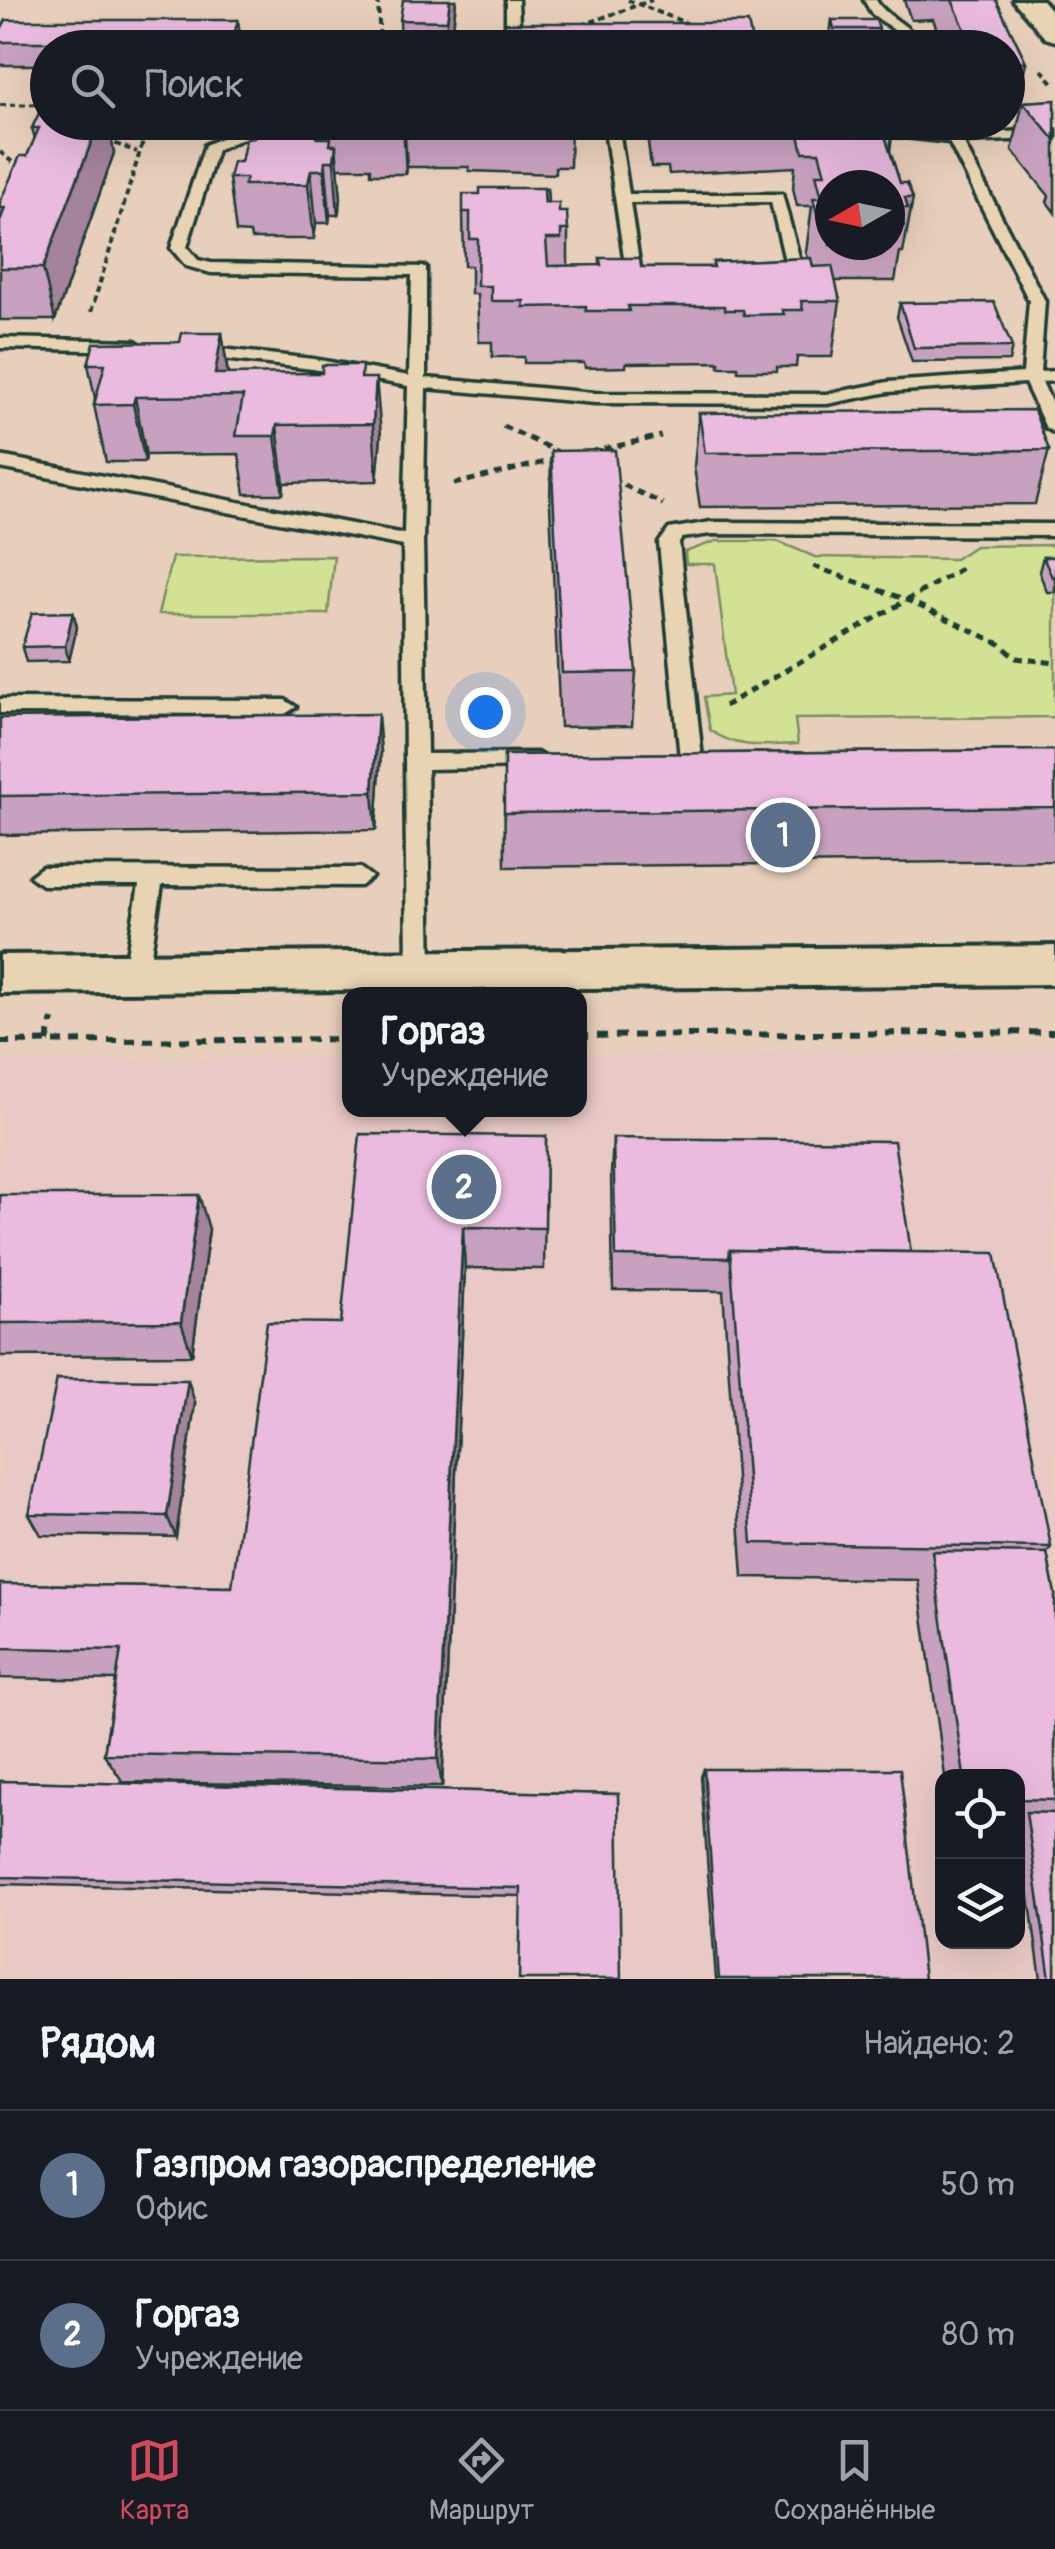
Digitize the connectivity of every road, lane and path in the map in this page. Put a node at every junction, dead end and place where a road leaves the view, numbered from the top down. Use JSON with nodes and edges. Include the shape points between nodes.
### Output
{"nodes":[{"id":1,"x":378,"y":0,"type":"edge"},
{"id":2,"x":512,"y":0,"type":"edge"},
{"id":3,"x":628,"y":0,"type":"edge"},
{"id":4,"x":652,"y":0,"type":"edge"},
{"id":5,"x":870,"y":0,"type":"edge"},
{"id":6,"x":1027,"y":0,"type":"edge"},
{"id":7,"x":642,"y":4,"type":"junction"},
{"id":8,"x":572,"y":29,"type":"edge"},
{"id":9,"x":379,"y":30,"type":"edge"},
{"id":10,"x":512,"y":30,"type":"edge"},
{"id":11,"x":701,"y":30,"type":"edge"},
{"id":12,"x":902,"y":30,"type":"edge"},
{"id":13,"x":1055,"y":32,"type":"edge"},
{"id":14,"x":26,"y":104,"type":"junction"},
{"id":15,"x":30,"y":104,"type":"edge"},
{"id":16,"x":0,"y":105,"type":"edge"},
{"id":17,"x":30,"y":106,"type":"edge"},
{"id":18,"x":1055,"y":134,"type":"edge"},
{"id":19,"x":1025,"y":135,"type":"edge"},
{"id":20,"x":106,"y":140,"type":"edge"},
{"id":21,"x":142,"y":140,"type":"edge"},
{"id":22,"x":221,"y":140,"type":"edge"},
{"id":23,"x":612,"y":140,"type":"edge"},
{"id":24,"x":955,"y":140,"type":"edge"},
{"id":25,"x":0,"y":152,"type":"edge"},
{"id":26,"x":138,"y":152,"type":"junction"},
{"id":27,"x":23,"y":170,"type":"edge"},
{"id":28,"x":622,"y":199,"type":"junction"},
{"id":29,"x":783,"y":296,"type":"edge"},
{"id":30,"x":655,"y":298,"type":"edge"},
{"id":31,"x":82,"y":342,"type":"junction"},
{"id":32,"x":0,"y":343,"type":"edge"},
{"id":33,"x":1055,"y":376,"type":"edge"},
{"id":34,"x":1031,"y":378,"type":"junction"},
{"id":35,"x":415,"y":382,"type":"junction"},
{"id":36,"x":1055,"y":428,"type":"edge"},
{"id":37,"x":678,"y":432,"type":"dead end"},
{"id":38,"x":586,"y":453,"type":"edge"},
{"id":39,"x":567,"y":457,"type":"edge"},
{"id":40,"x":0,"y":462,"type":"edge"},
{"id":41,"x":414,"y":494,"type":"junction"},
{"id":42,"x":1029,"y":530,"type":"junction"},
{"id":43,"x":1055,"y":530,"type":"edge"},
{"id":44,"x":413,"y":542,"type":"junction"},
{"id":45,"x":0,"y":706,"type":"edge"},
{"id":46,"x":285,"y":707,"type":"dead end"},
{"id":47,"x":688,"y":726,"type":"junction"},
{"id":48,"x":691,"y":758,"type":"edge"},
{"id":49,"x":554,"y":760,"type":"edge"},
{"id":50,"x":418,"y":762,"type":"junction"},
{"id":51,"x":42,"y":876,"type":"dead end"},
{"id":52,"x":152,"y":876,"type":"junction"},
{"id":53,"x":360,"y":877,"type":"dead end"},
{"id":54,"x":1055,"y":965,"type":"edge"},
{"id":55,"x":419,"y":969,"type":"junction"},
{"id":56,"x":136,"y":972,"type":"junction"},
{"id":57,"x":0,"y":974,"type":"edge"},
{"id":58,"x":1055,"y":1032,"type":"edge"},
{"id":59,"x":587,"y":1036,"type":"edge"},
{"id":60,"x":342,"y":1039,"type":"edge"},
{"id":61,"x":0,"y":1042,"type":"edge"}],
"edges":[{"from":1,"to":9,"type":"path"},
{"from":2,"to":10,"type":"lane"},
{"from":3,"to":7,"type":"path"},
{"from":4,"to":7,"type":"path"},
{"from":5,"to":12,"type":"lane"},
{"from":6,"to":13,"type":"street"},
{"from":7,"to":8,"type":"path"},
{"from":7,"to":11,"type":"path"},
{"from":14,"to":15,"type":"path"},
{"from":14,"to":16,"type":"path"},
{"from":14,"to":17,"type":"path"},
{"from":18,"to":19,"type":"lane"},
{"from":20,"to":26,"type":"path"},
{"from":21,"to":26,"type":"path"},
{"from":22,"to":35,"type":"lane","via":[[210,148],[179,248],[192,263],[211,268],[420,270]]},
{"from":23,"to":28,"type":"lane"},
{"from":24,"to":34,"type":"lane","via":[[1037,300]]},
{"from":25,"to":27,"type":"path"},
{"from":26,"to":31,"type":"path"},
{"from":28,"to":29,"type":"lane","via":[[778,197],[801,296]]},
{"from":28,"to":30,"type":"lane","via":[[636,298]]},
{"from":31,"to":32,"type":"lane"},
{"from":31,"to":35,"type":"lane","via":[[313,364]]},
{"from":33,"to":34,"type":"lane"},
{"from":34,"to":35,"type":"lane","via":[[888,387],[827,399],[595,398]]},
{"from":34,"to":36,"type":"lane"},
{"from":35,"to":41,"type":"lane"},
{"from":37,"to":38,"type":"path"},
{"from":39,"to":41,"type":"path"},
{"from":40,"to":44,"type":"lane"},
{"from":41,"to":44,"type":"lane"},
{"from":42,"to":43,"type":"lane"},
{"from":42,"to":47,"type":"path"},
{"from":42,"to":47,"type":"lane","via":[[676,533],[669,543]]},
{"from":44,"to":50,"type":"lane"},
{"from":45,"to":46,"type":"lane"},
{"from":47,"to":48,"type":"lane"},
{"from":49,"to":50,"type":"lane"},
{"from":50,"to":55,"type":"lane"},
{"from":51,"to":52,"type":"lane"},
{"from":52,"to":53,"type":"lane"},
{"from":52,"to":56,"type":"lane"},
{"from":54,"to":55,"type":"street"},
{"from":55,"to":56,"type":"street"},
{"from":56,"to":57,"type":"street"},
{"from":58,"to":59,"type":"path"},
{"from":60,"to":61,"type":"path"}]}
